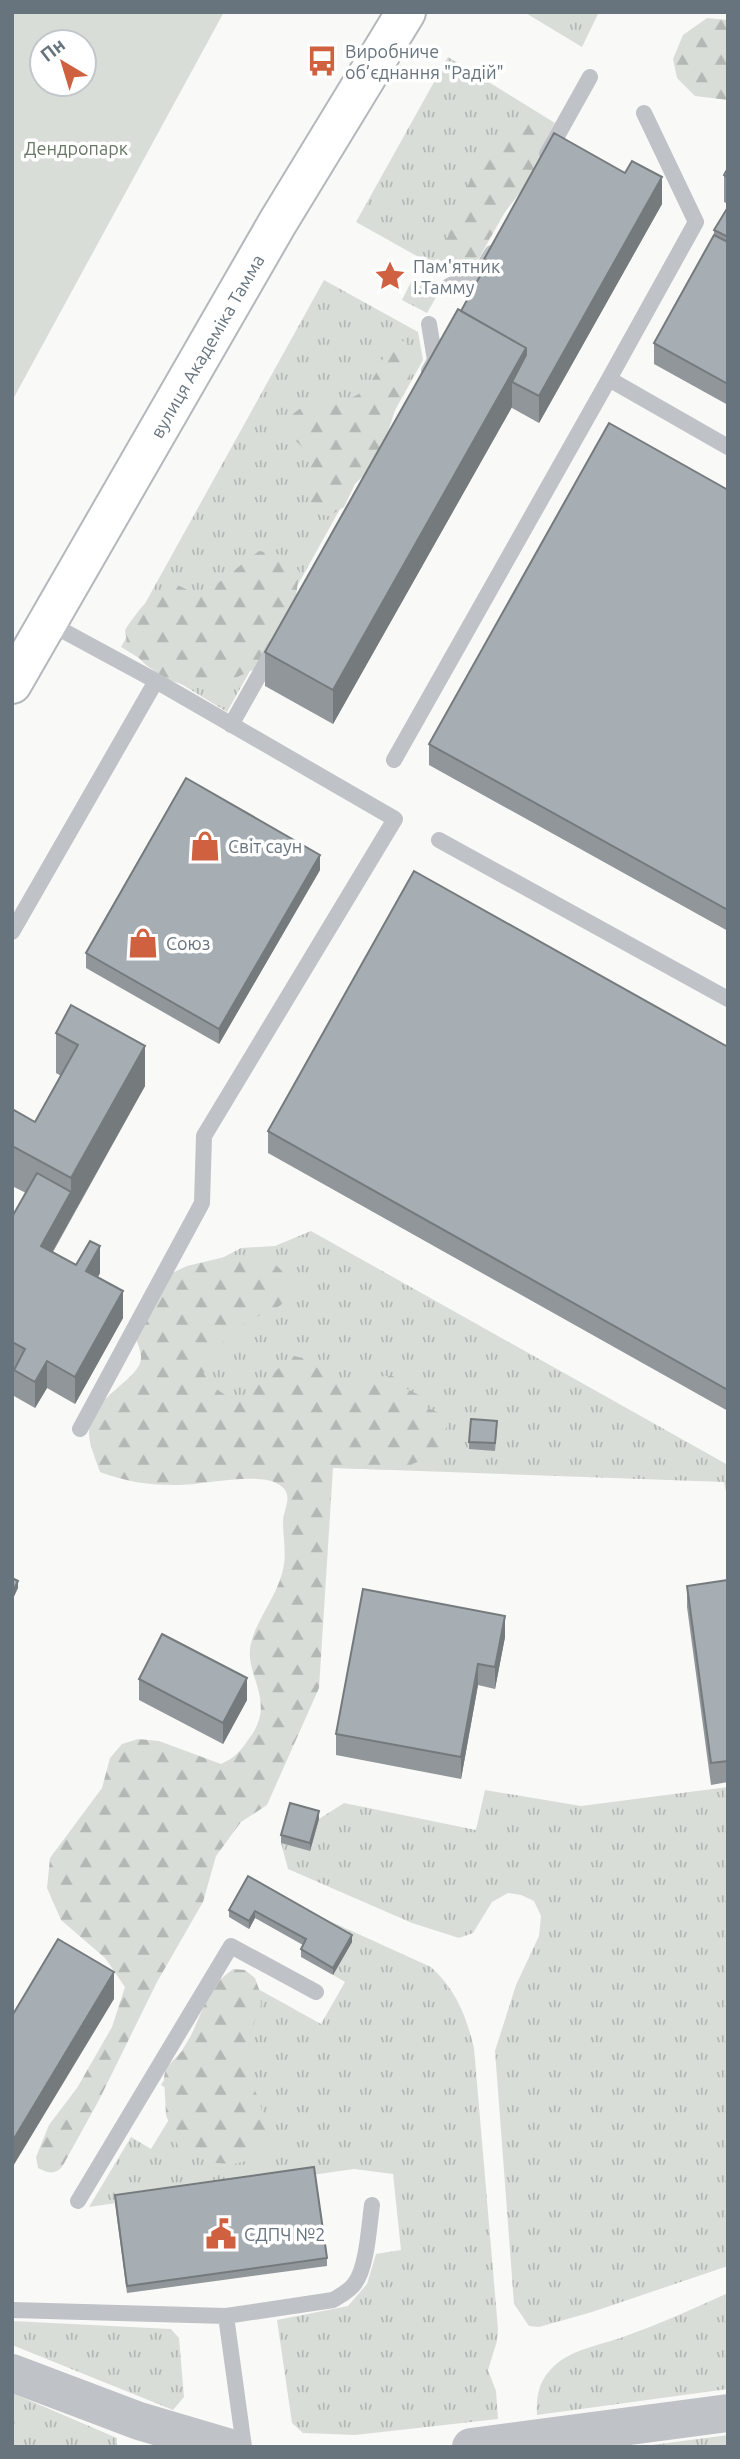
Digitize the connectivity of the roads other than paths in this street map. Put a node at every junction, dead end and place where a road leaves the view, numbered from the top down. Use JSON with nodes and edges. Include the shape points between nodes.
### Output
{"nodes":[{"id":1,"x":406,"y":12,"type":"edge"},
{"id":2,"x":590,"y":77,"type":"dead end"},
{"id":3,"x":644,"y":113,"type":"dead end"},
{"id":4,"x":538,"y":169,"type":"edge"},
{"id":5,"x":500,"y":239,"type":"edge"},
{"id":6,"x":449,"y":286,"type":"dead end"},
{"id":7,"x":429,"y":324,"type":"dead end"},
{"id":8,"x":609,"y":379,"type":"junction"},
{"id":9,"x":421,"y":385,"type":"edge"},
{"id":10,"x":728,"y":447,"type":"edge"},
{"id":11,"x":47,"y":622,"type":"junction"},
{"id":12,"x":286,"y":628,"type":"edge"},
{"id":13,"x":156,"y":681,"type":"junction"},
{"id":14,"x":12,"y":684,"type":"edge"},
{"id":15,"x":231,"y":725,"type":"junction"},
{"id":16,"x":394,"y":760,"type":"dead end"},
{"id":17,"x":439,"y":840,"type":"dead end"},
{"id":18,"x":12,"y":932,"type":"edge"},
{"id":19,"x":728,"y":999,"type":"edge"},
{"id":20,"x":80,"y":1429,"type":"dead end"},
{"id":21,"x":316,"y":1992,"type":"dead end"},
{"id":22,"x":78,"y":2201,"type":"dead end"},
{"id":23,"x":372,"y":2206,"type":"dead end"},
{"id":24,"x":12,"y":2310,"type":"edge"},
{"id":25,"x":226,"y":2316,"type":"junction"},
{"id":26,"x":12,"y":2373,"type":"edge"},
{"id":27,"x":728,"y":2413,"type":"edge"},
{"id":28,"x":227,"y":2447,"type":"edge"},
{"id":29,"x":244,"y":2447,"type":"edge"},
{"id":30,"x":471,"y":2447,"type":"edge"}],
"edges":[{"from":1,"to":11,"type":"main road","name":"вулиця Академіка Тамма","via":[[278,222]]},
{"from":2,"to":4,"type":"lane"},
{"from":3,"to":8,"type":"lane","via":[[696,222]]},
{"from":5,"to":6,"type":"lane","via":[[480,273]]},
{"from":7,"to":9,"type":"lane","via":[[435,360]]},
{"from":8,"to":10,"type":"lane"},
{"from":8,"to":16,"type":"lane"},
{"from":11,"to":13,"type":"lane"},
{"from":11,"to":14,"type":"main road","name":"вулиця Академіка Тамма"},
{"from":12,"to":15,"type":"lane"},
{"from":13,"to":15,"type":"lane"},
{"from":13,"to":18,"type":"lane"},
{"from":15,"to":20,"type":"lane","via":[[395,819],[204,1136],[202,1203]]},
{"from":17,"to":19,"type":"lane"},
{"from":21,"to":22,"type":"lane","via":[[231,1946]]},
{"from":23,"to":25,"type":"lane","via":[[362,2265],[357,2282],[347,2292],[333,2300]]},
{"from":24,"to":25,"type":"lane"},
{"from":25,"to":29,"type":"lane"},
{"from":26,"to":28,"type":"street","via":[[139,2428]]},
{"from":27,"to":30,"type":"street"}]}
